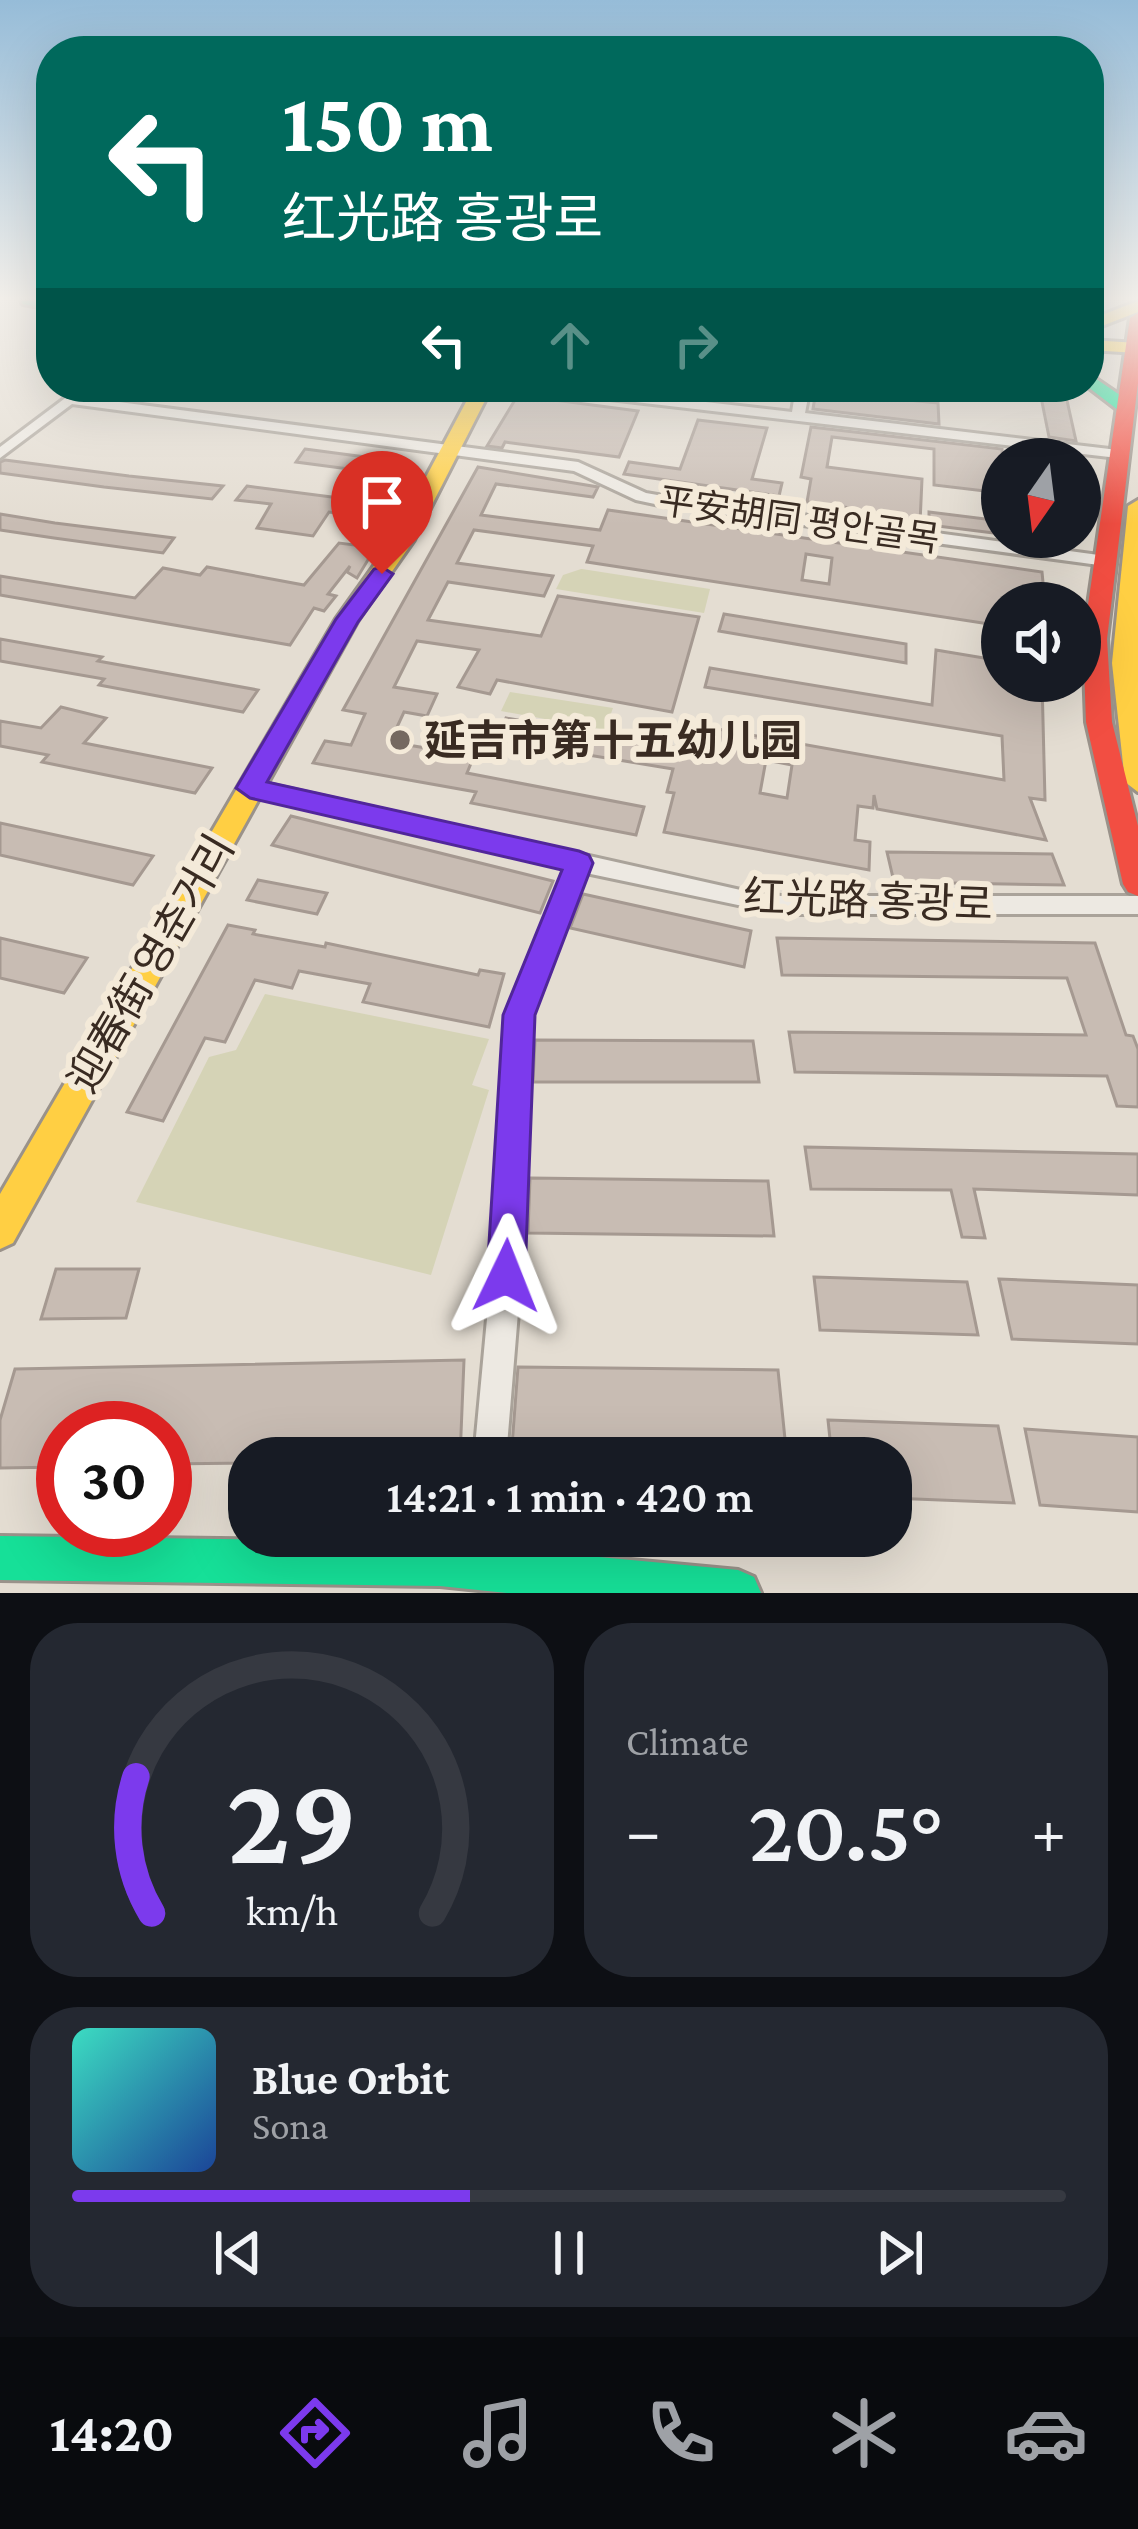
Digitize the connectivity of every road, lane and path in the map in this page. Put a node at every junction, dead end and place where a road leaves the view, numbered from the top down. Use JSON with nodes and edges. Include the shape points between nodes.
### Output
{"nodes":[{"id":1,"x":1131,"y":375,"type":"edge"},
{"id":2,"x":1104,"y":391,"type":"edge"},
{"id":3,"x":67,"y":402,"type":"edge"},
{"id":4,"x":85,"y":402,"type":"edge"},
{"id":5,"x":475,"y":402,"type":"edge"},
{"id":6,"x":674,"y":402,"type":"edge"},
{"id":7,"x":800,"y":402,"type":"edge"},
{"id":8,"x":1124,"y":406,"type":"junction"},
{"id":9,"x":798,"y":416,"type":"junction"},
{"id":10,"x":448,"y":449,"type":"junction"},
{"id":11,"x":0,"y":454,"type":"edge"},
{"id":12,"x":1118,"y":454,"type":"junction"},
{"id":13,"x":1138,"y":506,"type":"edge"},
{"id":14,"x":1106,"y":561,"type":"junction"},
{"id":15,"x":1131,"y":645,"type":"edge"},
{"id":16,"x":1138,"y":782,"type":"edge"},
{"id":17,"x":250,"y":788,"type":"junction"},
{"id":18,"x":579,"y":863,"type":"junction"},
{"id":19,"x":1138,"y":884,"type":"edge"},
{"id":20,"x":1138,"y":904,"type":"edge"},
{"id":21,"x":0,"y":1230,"type":"edge"},
{"id":22,"x":492,"y":1437,"type":"edge"},
{"id":23,"x":228,"y":1555,"type":"edge"},
{"id":24,"x":513,"y":1557,"type":"edge"},
{"id":25,"x":0,"y":1558,"type":"edge"},
{"id":26,"x":738,"y":1593,"type":"edge"}],
"edges":[{"from":1,"to":8,"type":"main road"},
{"from":2,"to":8,"type":"main road"},
{"from":3,"to":11,"type":"street"},
{"from":4,"to":10,"type":"street","name":"平安胡同 평안골목"},
{"from":5,"to":10,"type":"main road","name":"迎春街 영춘거리"},
{"from":6,"to":9,"type":"street"},
{"from":7,"to":9,"type":"street"},
{"from":8,"to":12,"type":"main road"},
{"from":9,"to":12,"type":"street"},
{"from":10,"to":14,"type":"street","name":"平安胡同 평안골목","via":[[578,467],[669,502]]},
{"from":10,"to":17,"type":"main road","name":"迎春街 영춘거리","via":[[403,540],[347,619]]},
{"from":12,"to":14,"type":"main road"},
{"from":13,"to":15,"type":"main road"},
{"from":14,"to":19,"type":"main road","via":[[1095,639],[1099,722]]},
{"from":15,"to":16,"type":"main road","via":[[1126,713]]},
{"from":17,"to":18,"type":"street","name":"红光路 홍광로"},
{"from":17,"to":21,"type":"main road","name":"迎春街 영춘거리"},
{"from":18,"to":20,"type":"street","name":"红光路 홍광로","via":[[781,905]]},
{"from":18,"to":22,"type":"street","via":[[519,1015]]},
{"from":23,"to":25,"type":"main road"},
{"from":24,"to":26,"type":"main road"}]}
